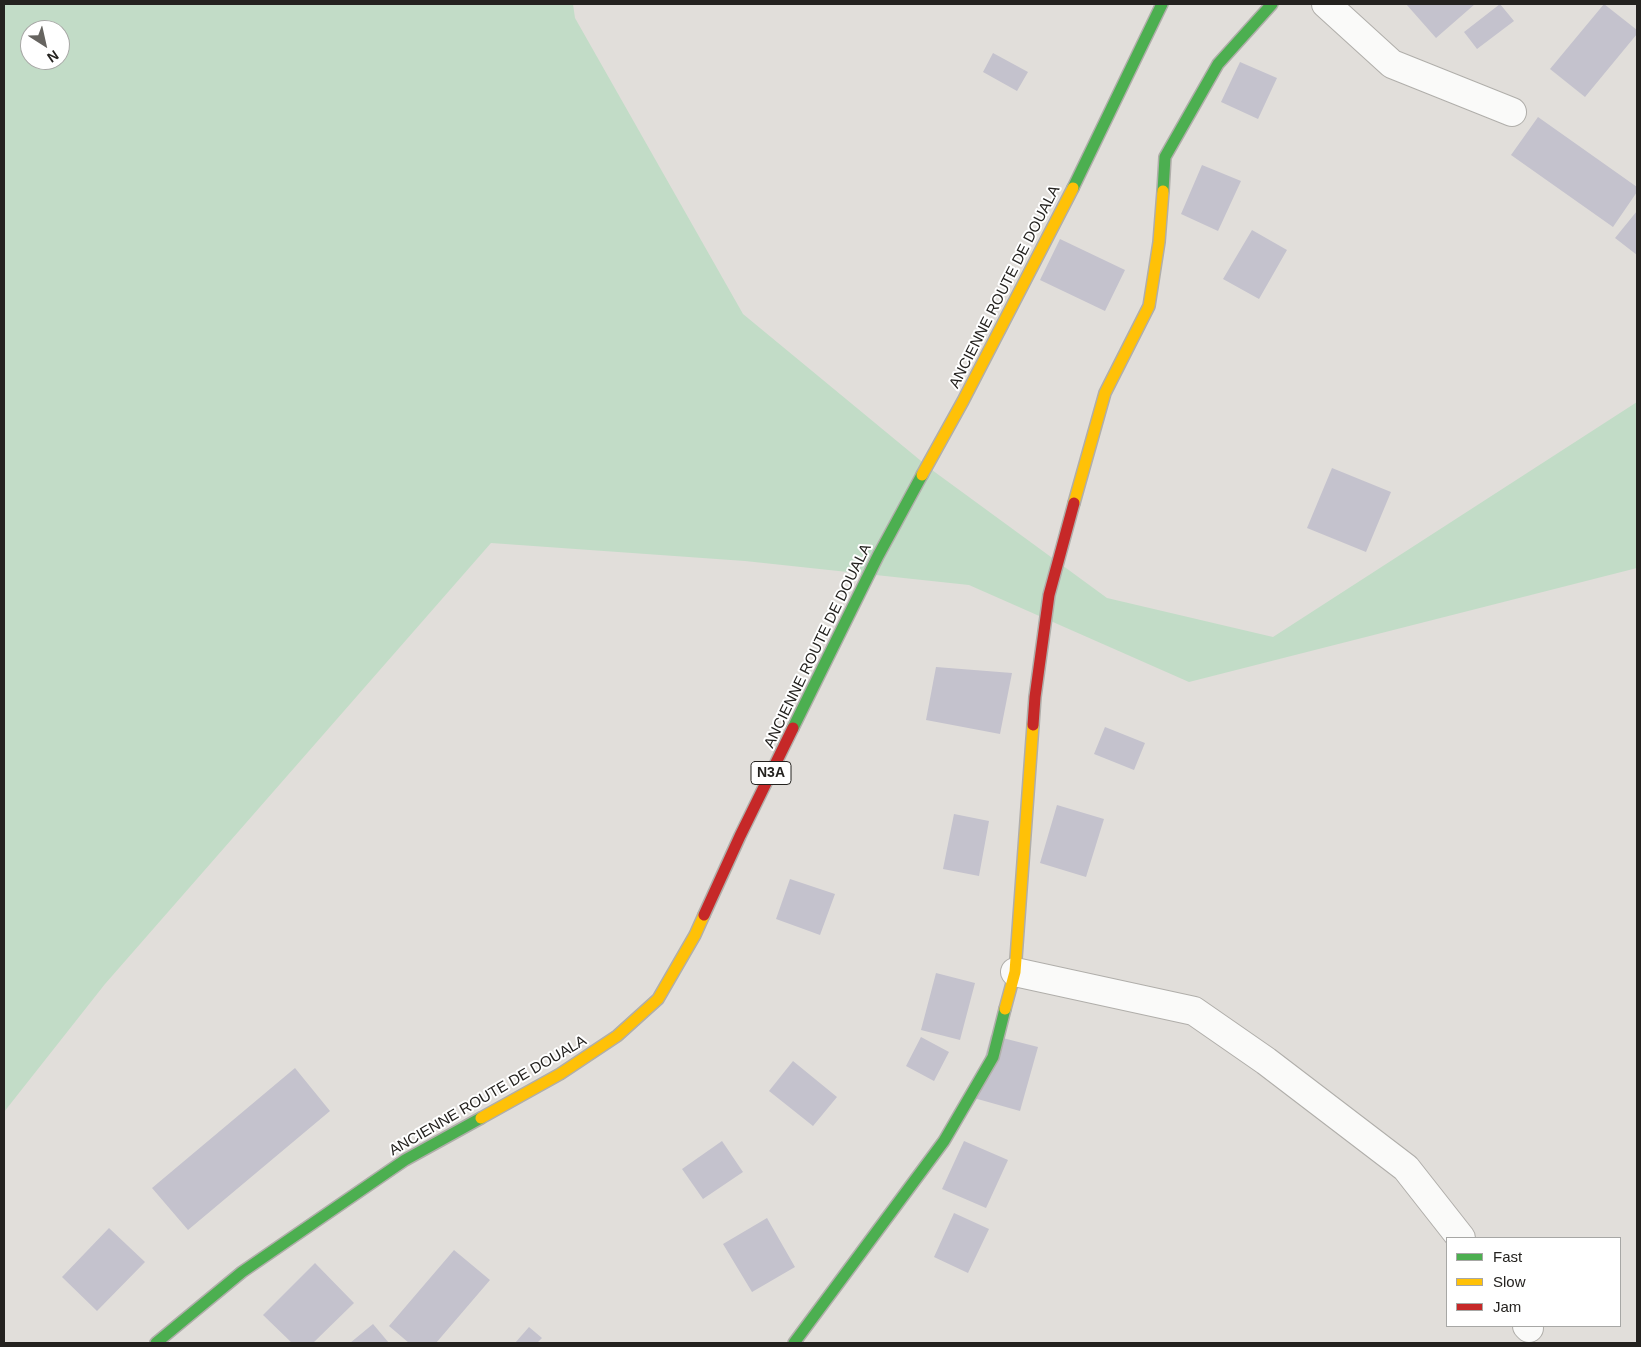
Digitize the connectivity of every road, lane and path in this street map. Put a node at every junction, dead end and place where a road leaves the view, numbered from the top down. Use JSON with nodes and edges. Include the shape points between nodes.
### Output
{"nodes":[{"id":1,"x":1162,"y":4,"type":"edge"},
{"id":2,"x":1272,"y":4,"type":"edge"},
{"id":3,"x":1326,"y":4,"type":"edge"},
{"id":4,"x":1512,"y":112,"type":"dead end"},
{"id":5,"x":1015,"y":972,"type":"junction"},
{"id":6,"x":1460,"y":1237,"type":"edge"},
{"id":7,"x":156,"y":1343,"type":"edge"},
{"id":8,"x":794,"y":1343,"type":"edge"}],
"edges":[{"from":1,"to":7,"type":"main road","name":"ANCIENNE ROUTE DE DOUALA","number":"N3A","via":[[1102,130],[963,402],[878,556],[740,836],[695,935],[658,999],[617,1036],[560,1074],[405,1160],[291,1238],[242,1272]]},
{"from":2,"to":5,"type":"main road","via":[[1218,64],[1165,158],[1159,242],[1149,306],[1105,393],[1072,508],[1049,595],[1035,697]]},
{"from":3,"to":4,"type":"street","via":[[1392,64]]},
{"from":5,"to":6,"type":"street","via":[[1194,1011],[1266,1061],[1406,1168]]},
{"from":5,"to":8,"type":"main road","via":[[993,1058],[944,1141]]}]}
